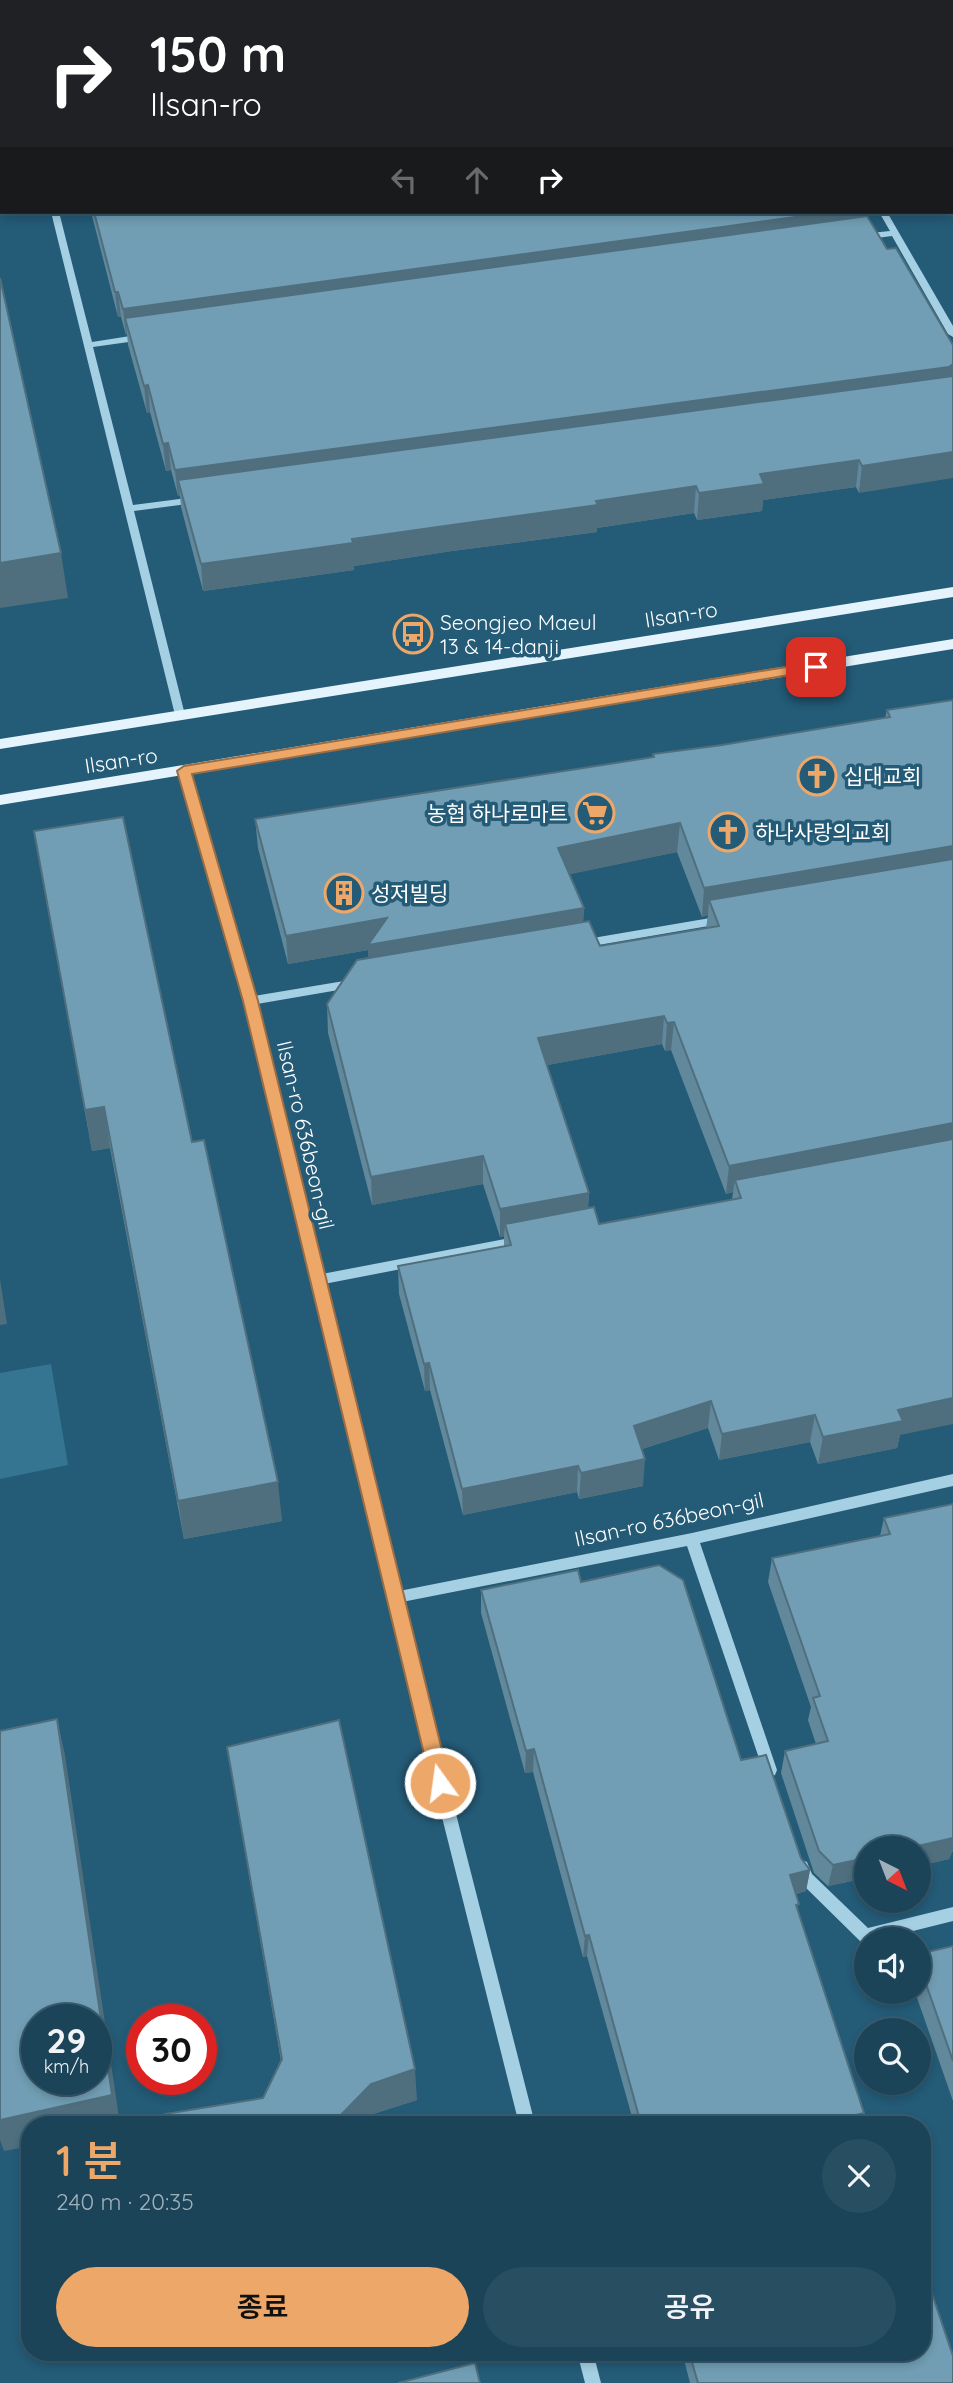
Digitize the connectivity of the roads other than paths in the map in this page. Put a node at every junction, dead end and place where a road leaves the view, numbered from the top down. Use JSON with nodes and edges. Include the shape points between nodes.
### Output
{"nodes":[{"id":1,"x":55,"y":214,"type":"edge"},
{"id":2,"x":884,"y":214,"type":"edge"},
{"id":3,"x":895,"y":233,"type":"junction"},
{"id":4,"x":854,"y":238,"type":"edge"},
{"id":5,"x":953,"y":334,"type":"edge"},
{"id":6,"x":156,"y":335,"type":"edge"},
{"id":7,"x":88,"y":345,"type":"junction"},
{"id":8,"x":210,"y":498,"type":"edge"},
{"id":9,"x":128,"y":509,"type":"junction"},
{"id":10,"x":953,"y":592,"type":"edge"},
{"id":11,"x":953,"y":644,"type":"edge"},
{"id":12,"x":180,"y":715,"type":"junction"},
{"id":13,"x":0,"y":744,"type":"edge"},
{"id":14,"x":184,"y":771,"type":"junction"},
{"id":15,"x":0,"y":800,"type":"edge"},
{"id":16,"x":733,"y":918,"type":"edge"},
{"id":17,"x":567,"y":946,"type":"edge"},
{"id":18,"x":374,"y":979,"type":"edge"},
{"id":19,"x":250,"y":1001,"type":"junction"},
{"id":20,"x":534,"y":1239,"type":"edge"},
{"id":21,"x":317,"y":1280,"type":"junction"},
{"id":22,"x":953,"y":1480,"type":"edge"},
{"id":23,"x":692,"y":1539,"type":"junction"},
{"id":24,"x":394,"y":1598,"type":"junction"},
{"id":25,"x":775,"y":1787,"type":"edge"},
{"id":26,"x":797,"y":1852,"type":"edge"},
{"id":27,"x":953,"y":1914,"type":"edge"},
{"id":28,"x":525,"y":2116,"type":"edge"},
{"id":29,"x":587,"y":2361,"type":"edge"},
{"id":30,"x":593,"y":2383,"type":"edge"}],
"edges":[{"from":1,"to":7,"type":"street"},
{"from":2,"to":3,"type":"street"},
{"from":3,"to":4,"type":"street"},
{"from":3,"to":5,"type":"street"},
{"from":6,"to":7,"type":"street"},
{"from":7,"to":9,"type":"street"},
{"from":8,"to":9,"type":"street"},
{"from":9,"to":12,"type":"street"},
{"from":10,"to":12,"type":"main road","name":"Ilsan-ro"},
{"from":11,"to":14,"type":"main road","name":"Ilsan-ro"},
{"from":12,"to":13,"type":"main road","name":"Ilsan-ro"},
{"from":14,"to":15,"type":"main road","name":"Ilsan-ro"},
{"from":14,"to":19,"type":"street","name":"Ilsan-ro 636beon-gil"},
{"from":16,"to":17,"type":"street"},
{"from":18,"to":19,"type":"street"},
{"from":19,"to":21,"type":"street","name":"Ilsan-ro 636beon-gil"},
{"from":20,"to":21,"type":"street"},
{"from":21,"to":24,"type":"street","name":"Ilsan-ro 636beon-gil"},
{"from":22,"to":23,"type":"street","name":"Ilsan-ro 636beon-gil"},
{"from":23,"to":24,"type":"street","name":"Ilsan-ro 636beon-gil"},
{"from":23,"to":25,"type":"street"},
{"from":24,"to":28,"type":"street","name":"Ilsan-ro 636beon-gil"},
{"from":26,"to":27,"type":"street","via":[[806,1878],[865,1936]]},
{"from":29,"to":30,"type":"street"}]}
